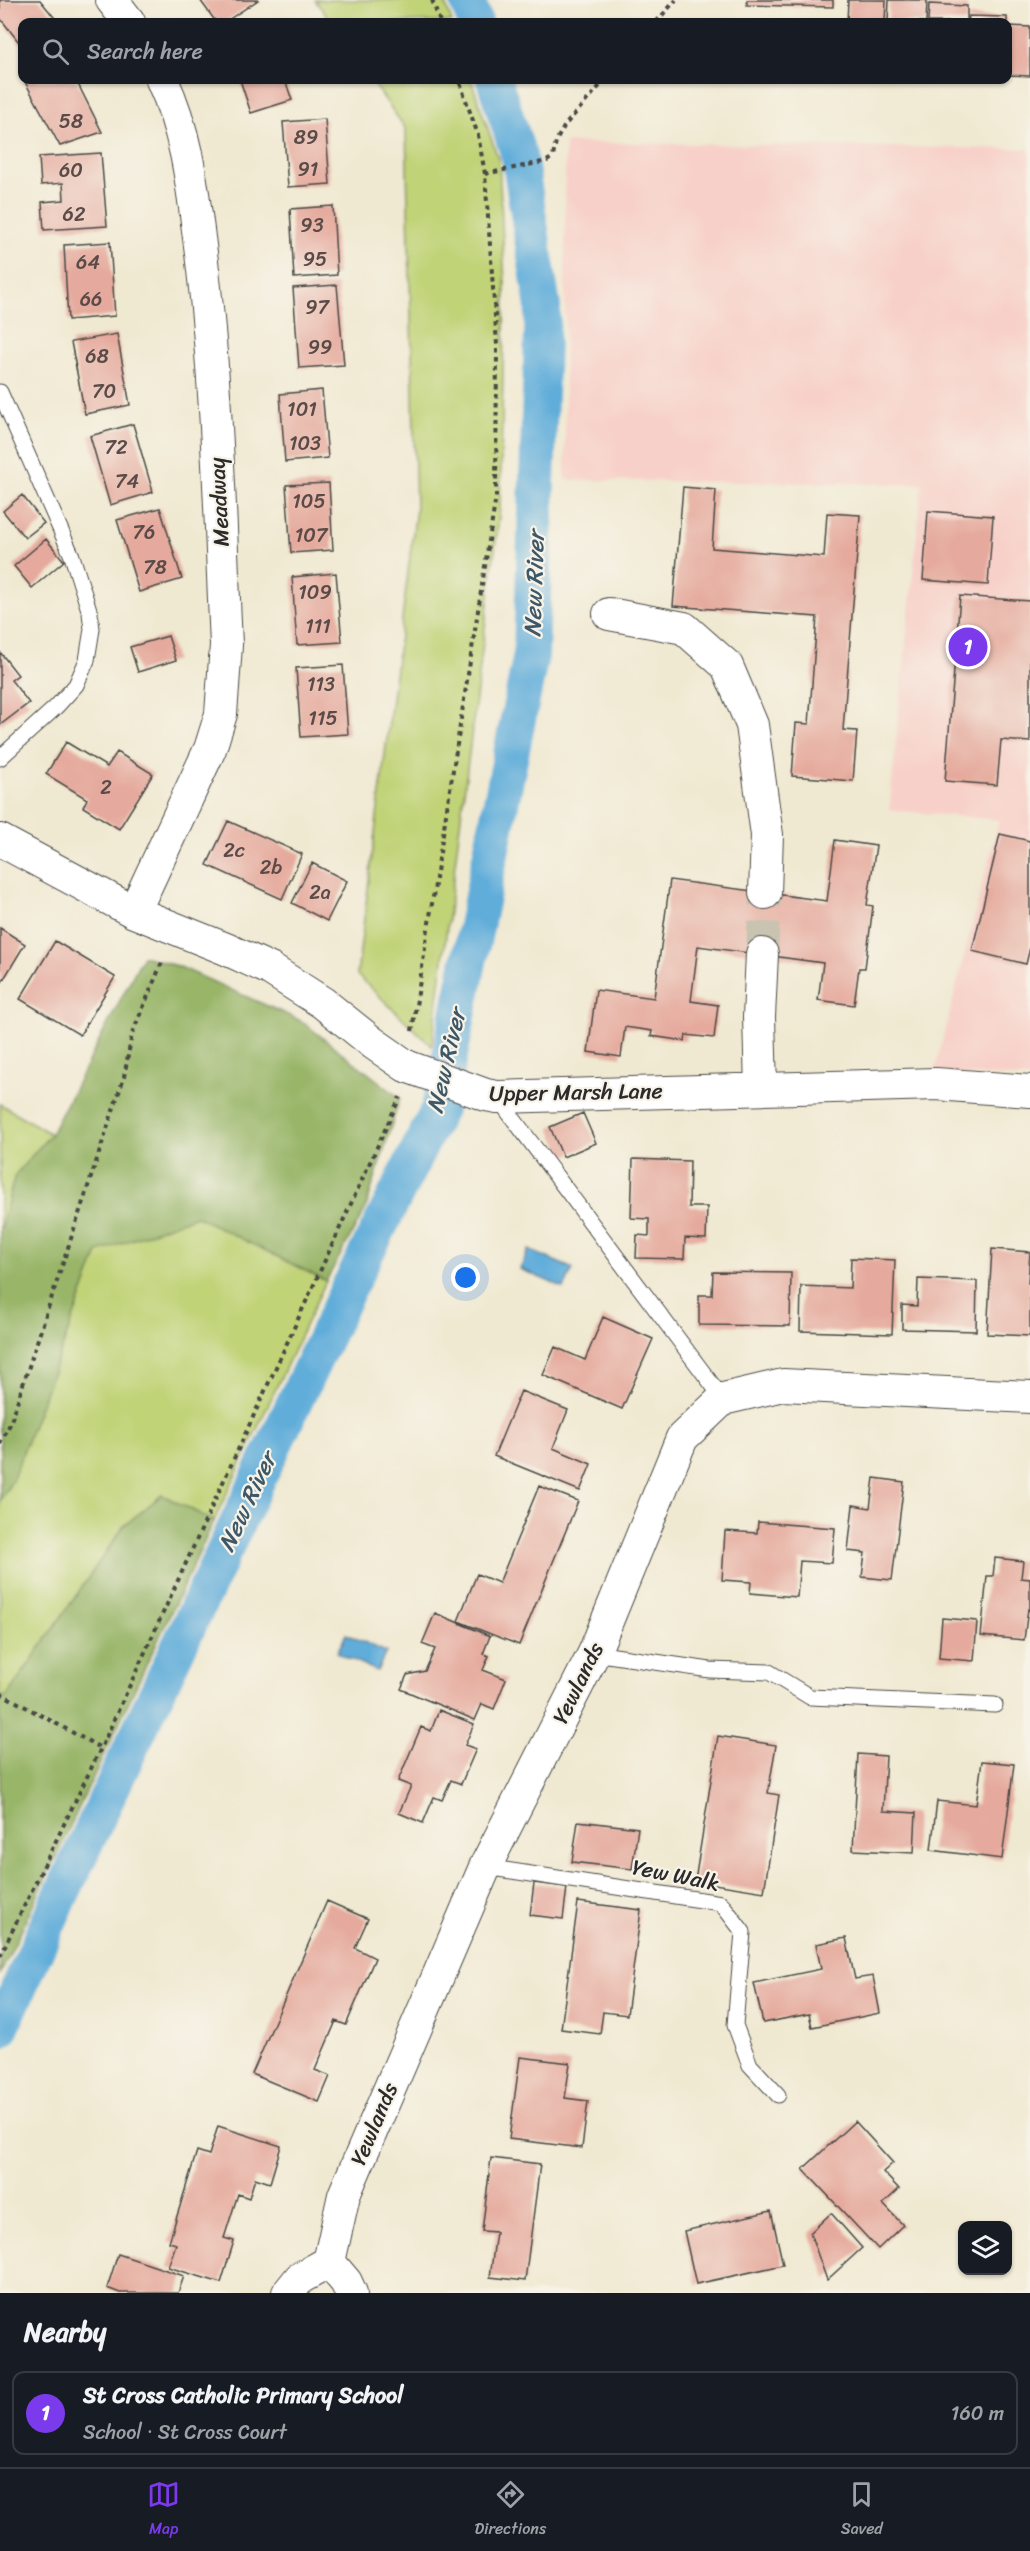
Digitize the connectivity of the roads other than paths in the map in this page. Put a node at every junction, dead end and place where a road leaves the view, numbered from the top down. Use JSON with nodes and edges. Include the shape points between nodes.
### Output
{"nodes":[{"id":1,"x":112,"y":0,"type":"edge"},
{"id":2,"x":126,"y":18,"type":"edge"},
{"id":3,"x":164,"y":84,"type":"edge"},
{"id":4,"x":0,"y":392,"type":"edge"},
{"id":5,"x":609,"y":614,"type":"dead end"},
{"id":6,"x":0,"y":758,"type":"edge"},
{"id":7,"x":0,"y":840,"type":"edge"},
{"id":8,"x":765,"y":893,"type":"tunnel mouth"},
{"id":9,"x":134,"y":912,"type":"junction"},
{"id":10,"x":762,"y":954,"type":"tunnel mouth"},
{"id":11,"x":761,"y":1089,"type":"junction"},
{"id":12,"x":1030,"y":1091,"type":"edge"},
{"id":13,"x":492,"y":1096,"type":"junction"},
{"id":14,"x":1030,"y":1397,"type":"edge"},
{"id":15,"x":723,"y":1399,"type":"junction"},
{"id":16,"x":594,"y":1653,"type":"junction"},
{"id":17,"x":995,"y":1705,"type":"dead end"},
{"id":18,"x":485,"y":1867,"type":"junction"},
{"id":19,"x":778,"y":2095,"type":"dead end"},
{"id":20,"x":328,"y":2262,"type":"junction"},
{"id":21,"x":288,"y":2293,"type":"edge"},
{"id":22,"x":351,"y":2293,"type":"edge"}],
"edges":[{"from":1,"to":2,"type":"street"},
{"from":3,"to":9,"type":"street","name":"Meadway","via":[[183,134],[190,166],[211,336],[225,678],[221,714],[210,749]]},
{"from":4,"to":6,"type":"lane","via":[[72,556],[92,629],[87,660],[76,685]]},
{"from":5,"to":8,"type":"street","via":[[684,628],[727,666],[752,725],[767,835]]},
{"from":7,"to":9,"type":"street","name":"Upper Marsh Lane"},
{"from":9,"to":13,"type":"street","name":"Upper Marsh Lane","via":[[226,949],[298,986],[406,1066]]},
{"from":10,"to":11,"type":"street"},
{"from":11,"to":12,"type":"street","name":"Upper Marsh Lane","via":[[936,1084]]},
{"from":11,"to":13,"type":"street","name":"Upper Marsh Lane"},
{"from":13,"to":15,"type":"lane"},
{"from":14,"to":15,"type":"street","name":"Yewlands","via":[[783,1385]]},
{"from":15,"to":16,"type":"street","name":"Yewlands","via":[[682,1437]]},
{"from":16,"to":17,"type":"lane","via":[[710,1670],[769,1672],[810,1697]]},
{"from":16,"to":18,"type":"street","name":"Yewlands"},
{"from":18,"to":19,"type":"lane","name":"Yew Walk","via":[[722,1903],[743,1932],[735,2025],[750,2066]]},
{"from":18,"to":20,"type":"street","name":"Yewlands","via":[[344,2195]]},
{"from":20,"to":21,"type":"street","via":[[300,2278]]},
{"from":20,"to":22,"type":"street"}]}
